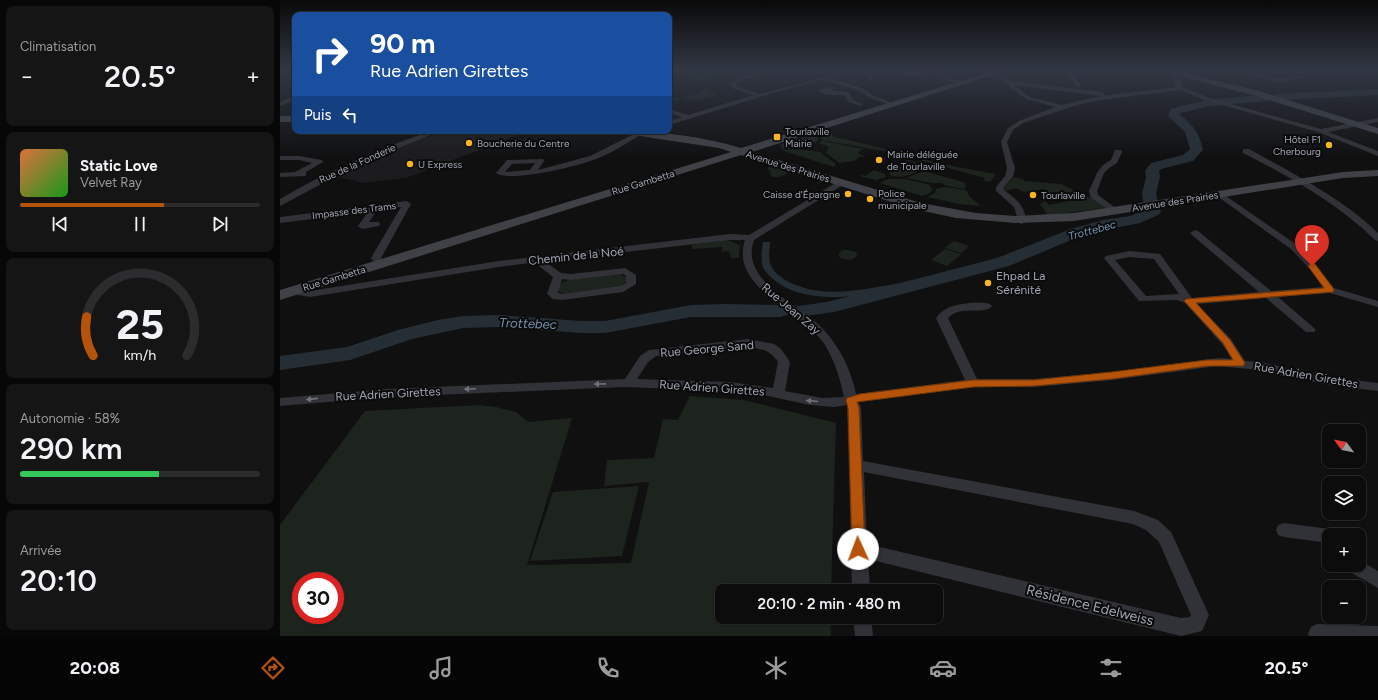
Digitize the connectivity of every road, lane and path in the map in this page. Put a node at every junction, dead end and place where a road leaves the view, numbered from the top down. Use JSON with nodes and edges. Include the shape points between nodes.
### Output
{"nodes":[{"id":1,"x":292,"y":99,"type":"edge"},
{"id":2,"x":746,"y":99,"type":"edge"},
{"id":3,"x":850,"y":99,"type":"edge"},
{"id":4,"x":877,"y":99,"type":"edge"},
{"id":5,"x":910,"y":99,"type":"edge"},
{"id":6,"x":1030,"y":99,"type":"edge"},
{"id":7,"x":1100,"y":99,"type":"edge"},
{"id":8,"x":1206,"y":99,"type":"edge"},
{"id":9,"x":1274,"y":99,"type":"edge"},
{"id":10,"x":280,"y":104,"type":"edge"},
{"id":11,"x":860,"y":104,"type":"dead end"},
{"id":12,"x":893,"y":104,"type":"junction"},
{"id":13,"x":1061,"y":107,"type":"junction"},
{"id":14,"x":672,"y":112,"type":"edge"},
{"id":15,"x":689,"y":117,"type":"junction"},
{"id":16,"x":280,"y":119,"type":"edge"},
{"id":17,"x":292,"y":119,"type":"edge"},
{"id":18,"x":1378,"y":120,"type":"edge"},
{"id":19,"x":672,"y":122,"type":"edge"},
{"id":20,"x":1356,"y":124,"type":"junction"},
{"id":21,"x":1320,"y":131,"type":"junction"},
{"id":22,"x":1378,"y":131,"type":"edge"},
{"id":23,"x":435,"y":134,"type":"edge"},
{"id":24,"x":437,"y":134,"type":"edge"},
{"id":25,"x":640,"y":134,"type":"edge"},
{"id":26,"x":656,"y":134,"type":"edge"},
{"id":27,"x":430,"y":138,"type":"dead end"},
{"id":28,"x":1246,"y":151,"type":"dead end"},
{"id":29,"x":741,"y":152,"type":"junction"},
{"id":30,"x":1118,"y":152,"type":"dead end"},
{"id":31,"x":1378,"y":154,"type":"edge"},
{"id":32,"x":280,"y":158,"type":"edge"},
{"id":33,"x":532,"y":173,"type":"dead end"},
{"id":34,"x":1378,"y":173,"type":"edge"},
{"id":35,"x":297,"y":174,"type":"junction"},
{"id":36,"x":280,"y":175,"type":"edge"},
{"id":37,"x":329,"y":175,"type":"junction"},
{"id":38,"x":1300,"y":182,"type":"junction"},
{"id":39,"x":842,"y":183,"type":"junction"},
{"id":40,"x":1220,"y":194,"type":"junction"},
{"id":41,"x":280,"y":203,"type":"edge"},
{"id":42,"x":375,"y":207,"type":"junction"},
{"id":43,"x":1114,"y":211,"type":"junction"},
{"id":44,"x":280,"y":220,"type":"edge"},
{"id":45,"x":1022,"y":221,"type":"junction"},
{"id":46,"x":376,"y":224,"type":"dead end"},
{"id":47,"x":1195,"y":233,"type":"dead end"},
{"id":48,"x":751,"y":238,"type":"junction"},
{"id":49,"x":1378,"y":238,"type":"edge"},
{"id":50,"x":542,"y":259,"type":"junction"},
{"id":51,"x":380,"y":264,"type":"junction"},
{"id":52,"x":558,"y":276,"type":"junction"},
{"id":53,"x":298,"y":289,"type":"junction"},
{"id":54,"x":1330,"y":290,"type":"junction"},
{"id":55,"x":280,"y":295,"type":"edge"},
{"id":56,"x":1268,"y":296,"type":"junction"},
{"id":57,"x":1189,"y":301,"type":"junction"},
{"id":58,"x":1378,"y":304,"type":"edge"},
{"id":59,"x":987,"y":306,"type":"dead end"},
{"id":60,"x":1310,"y":330,"type":"dead end"},
{"id":61,"x":1240,"y":363,"type":"junction"},
{"id":62,"x":628,"y":383,"type":"junction"},
{"id":63,"x":973,"y":383,"type":"junction"},
{"id":64,"x":1378,"y":387,"type":"edge"},
{"id":65,"x":778,"y":395,"type":"junction"},
{"id":66,"x":851,"y":400,"type":"junction"},
{"id":67,"x":280,"y":402,"type":"edge"},
{"id":68,"x":856,"y":465,"type":"junction"},
{"id":69,"x":1284,"y":530,"type":"dead end"},
{"id":70,"x":1322,"y":535,"type":"edge"},
{"id":71,"x":858,"y":549,"type":"junction"},
{"id":72,"x":1365,"y":572,"type":"edge"},
{"id":73,"x":1378,"y":580,"type":"edge"},
{"id":74,"x":860,"y":584,"type":"edge"},
{"id":75,"x":863,"y":624,"type":"edge"},
{"id":76,"x":1378,"y":635,"type":"edge"},
{"id":77,"x":864,"y":636,"type":"edge"},
{"id":78,"x":1319,"y":636,"type":"edge"}],
"edges":[{"from":1,"to":10,"type":"street"},
{"from":2,"to":15,"type":"street"},
{"from":3,"to":11,"type":"street"},
{"from":4,"to":12,"type":"street"},
{"from":5,"to":12,"type":"main road","name":"Rue Gambetta"},
{"from":6,"to":13,"type":"street"},
{"from":7,"to":13,"type":"street"},
{"from":8,"to":21,"type":"street"},
{"from":9,"to":20,"type":"main road"},
{"from":12,"to":29,"type":"main road","name":"Rue Gambetta"},
{"from":13,"to":45,"type":"street","via":[[1015,125],[1010,129],[1004,142],[1011,168],[1009,177],[1000,186],[1000,191],[1017,203],[1021,209]]},
{"from":14,"to":15,"type":"street"},
{"from":15,"to":19,"type":"street"},
{"from":16,"to":17,"type":"main road"},
{"from":18,"to":20,"type":"street"},
{"from":20,"to":21,"type":"street"},
{"from":20,"to":22,"type":"main road"},
{"from":21,"to":31,"type":"street"},
{"from":23,"to":37,"type":"street","name":"Rue de la Fonderie","via":[[384,150]]},
{"from":24,"to":27,"type":"street"},
{"from":25,"to":33,"type":"street","via":[[593,158]]},
{"from":26,"to":29,"type":"main road","name":"Avenue des Prairies","via":[[706,142]]},
{"from":28,"to":38,"type":"street"},
{"from":29,"to":39,"type":"main road","name":"Avenue des Prairies"},
{"from":29,"to":51,"type":"main road","name":"Rue Gambetta"},
{"from":30,"to":43,"type":"street","via":[[1114,161],[1102,170],[1093,191],[1094,196]]},
{"from":32,"to":35,"type":"street","via":[[319,162]]},
{"from":34,"to":38,"type":"main road","name":"Avenue des Prairies"},
{"from":35,"to":36,"type":"street"},
{"from":35,"to":37,"type":"street"},
{"from":37,"to":41,"type":"street","name":"Rue de la Fonderie"},
{"from":38,"to":40,"type":"main road","name":"Avenue des Prairies"},
{"from":38,"to":49,"type":"street","via":[[1355,217]]},
{"from":39,"to":45,"type":"main road","name":"Avenue des Prairies","via":[[947,213]]},
{"from":39,"to":48,"type":"street"},
{"from":40,"to":43,"type":"main road","name":"Avenue des Prairies"},
{"from":40,"to":54,"type":"street","via":[[1294,247]]},
{"from":42,"to":44,"type":"street","name":"Impasse des Trams"},
{"from":42,"to":46,"type":"street","via":[[362,226]]},
{"from":42,"to":51,"type":"street","name":"Impasse des Trams","via":[[407,204],[376,258]]},
{"from":43,"to":45,"type":"main road","name":"Avenue des Prairies"},
{"from":47,"to":56,"type":"street"},
{"from":48,"to":50,"type":"street","name":"Chemin de la Noé","via":[[730,237]]},
{"from":48,"to":66,"type":"street","name":"Rue Jean Zay","via":[[748,259],[751,271],[758,282],[816,328],[826,339],[847,381]]},
{"from":50,"to":52,"type":"street","via":[[542,264]]},
{"from":50,"to":53,"type":"street","name":"Chemin de la Noé","via":[[310,294],[302,293]]},
{"from":51,"to":53,"type":"main road","name":"Rue Gambetta"},
{"from":52,"to":52,"type":"street","via":[[552,294],[557,297],[617,291],[631,284],[631,275],[625,271]]},
{"from":53,"to":55,"type":"main road","name":"Rue Gambetta"},
{"from":54,"to":56,"type":"street"},
{"from":54,"to":58,"type":"street"},
{"from":56,"to":57,"type":"street"},
{"from":56,"to":60,"type":"street"},
{"from":57,"to":57,"type":"street","via":[[1178,297],[1143,299],[1109,258],[1129,254],[1157,256]]},
{"from":57,"to":61,"type":"street","via":[[1226,342]]},
{"from":59,"to":63,"type":"street","via":[[953,309],[946,312],[942,318]]},
{"from":61,"to":63,"type":"street","name":"Rue Adrien Girettes","via":[[1207,363],[1112,376],[1034,383]]},
{"from":61,"to":64,"type":"street","name":"Rue Adrien Girettes","via":[[1329,381]]},
{"from":62,"to":65,"type":"street","name":"Rue Adrien Girettes","via":[[740,388]]},
{"from":62,"to":65,"type":"street","name":"Rue George Sand","via":[[644,359],[653,353],[748,343],[770,348],[777,352],[784,362]]},
{"from":62,"to":67,"type":"street","name":"Rue Adrien Girettes","one_way":true,"via":[[382,393]]},
{"from":63,"to":66,"type":"street","name":"Rue Adrien Girettes"},
{"from":66,"to":65,"type":"street","name":"Rue Adrien Girettes","one_way":true,"via":[[832,403],[804,401]]},
{"from":66,"to":68,"type":"street","name":"Rue Jean Zay","via":[[854,408]]},
{"from":68,"to":71,"type":"street","name":"Rue Jean Zay"},
{"from":68,"to":71,"type":"street","name":"Résidence Edelweiss","via":[[1134,518],[1152,525],[1165,537],[1200,615],[1196,625],[1181,627]]},
{"from":69,"to":70,"type":"street"},
{"from":71,"to":74,"type":"street","name":"Rue Jean Zay"},
{"from":72,"to":73,"type":"street"},
{"from":75,"to":77,"type":"street"},
{"from":76,"to":78,"type":"street","via":[[1317,632]]}]}
